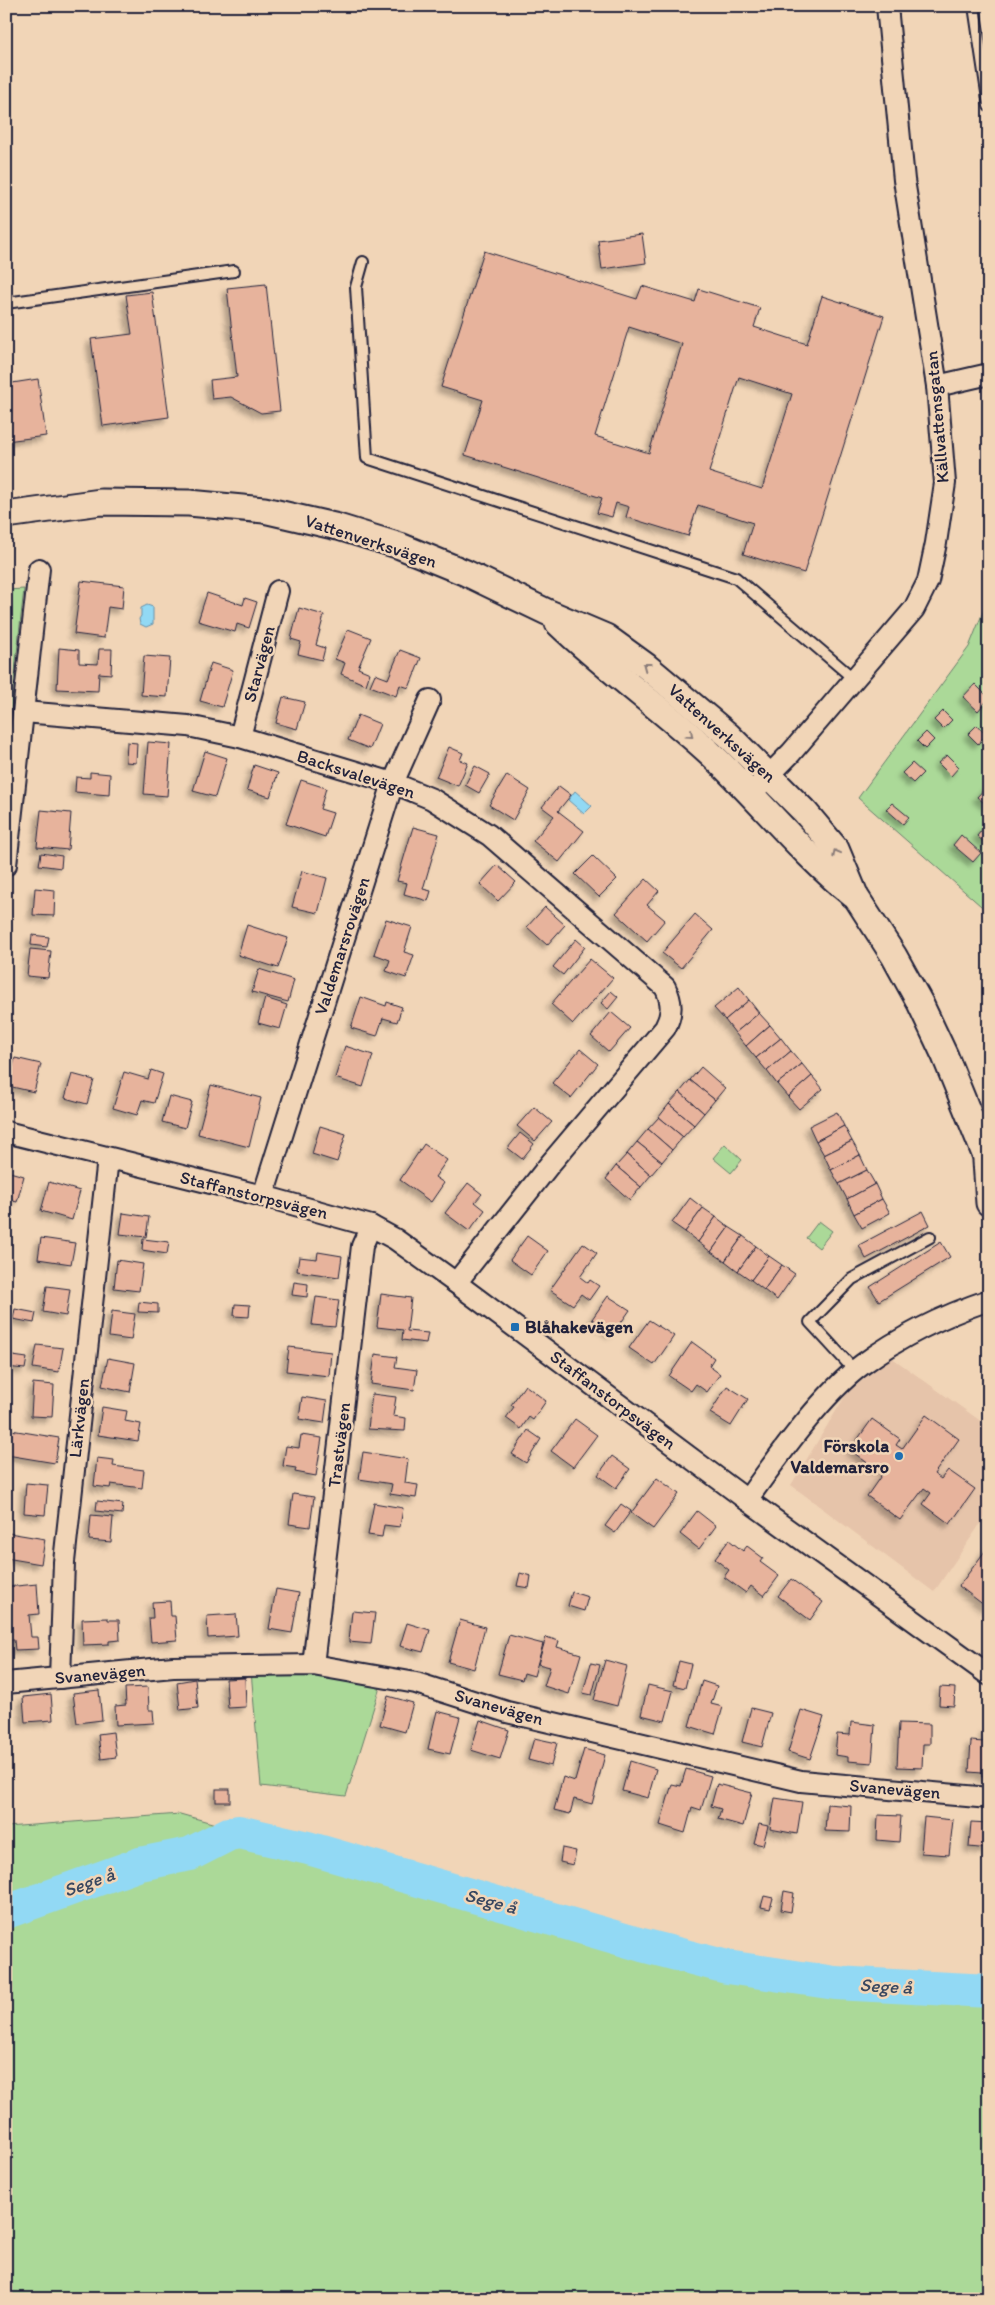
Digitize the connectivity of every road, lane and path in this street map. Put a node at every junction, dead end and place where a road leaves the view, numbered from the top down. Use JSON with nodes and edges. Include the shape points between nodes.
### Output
{"nodes":[{"id":1,"x":886,"y":6,"type":"edge"},
{"id":2,"x":974,"y":6,"type":"edge"},
{"id":3,"x":989,"y":106,"type":"edge"},
{"id":4,"x":363,"y":262,"type":"dead end"},
{"id":5,"x":234,"y":271,"type":"dead end"},
{"id":6,"x":6,"y":303,"type":"edge"},
{"id":7,"x":989,"y":374,"type":"edge"},
{"id":8,"x":937,"y":386,"type":"junction"},
{"id":9,"x":6,"y":515,"type":"edge"},
{"id":10,"x":39,"y":568,"type":"dead end"},
{"id":11,"x":278,"y":591,"type":"dead end"},
{"id":12,"x":547,"y":612,"type":"junction"},
{"id":13,"x":854,"y":679,"type":"junction"},
{"id":14,"x":430,"y":700,"type":"dead end"},
{"id":15,"x":24,"y":712,"type":"junction"},
{"id":16,"x":240,"y":738,"type":"junction"},
{"id":17,"x":770,"y":776,"type":"junction"},
{"id":18,"x":393,"y":783,"type":"junction"},
{"id":19,"x":751,"y":794,"type":"junction"},
{"id":20,"x":6,"y":865,"type":"edge"},
{"id":21,"x":856,"y":897,"type":"junction"},
{"id":22,"x":6,"y":1132,"type":"edge"},
{"id":23,"x":108,"y":1158,"type":"junction"},
{"id":24,"x":988,"y":1162,"type":"edge"},
{"id":25,"x":263,"y":1196,"type":"junction"},
{"id":26,"x":989,"y":1203,"type":"edge"},
{"id":27,"x":371,"y":1226,"type":"junction"},
{"id":28,"x":930,"y":1237,"type":"dead end"},
{"id":29,"x":456,"y":1283,"type":"junction"},
{"id":30,"x":989,"y":1300,"type":"edge"},
{"id":31,"x":855,"y":1371,"type":"junction"},
{"id":32,"x":747,"y":1500,"type":"junction"},
{"id":33,"x":313,"y":1665,"type":"junction"},
{"id":34,"x":989,"y":1676,"type":"edge"},
{"id":35,"x":60,"y":1678,"type":"junction"},
{"id":36,"x":6,"y":1682,"type":"edge"},
{"id":37,"x":989,"y":1798,"type":"edge"}],
"edges":[{"from":1,"to":8,"type":"street","name":"Källvattensgatan","via":[[904,180]]},
{"from":2,"to":3,"type":"lane"},
{"from":4,"to":13,"type":"lane","via":[[356,287],[367,458],[736,578]]},
{"from":5,"to":6,"type":"lane"},
{"from":7,"to":8,"type":"street"},
{"from":8,"to":13,"type":"street","name":"Källvattensgatan","via":[[945,483],[928,581],[914,608]]},
{"from":9,"to":12,"type":"street","name":"Vattenverksvägen","via":[[101,502],[189,503],[264,510],[338,527],[400,546]]},
{"from":10,"to":15,"type":"street"},
{"from":11,"to":16,"type":"street","name":"Starvägen"},
{"from":17,"to":12,"type":"street","name":"Vattenverksvägen","one_way":true,"via":[[728,735],[646,666],[606,637]]},
{"from":12,"to":19,"type":"street","name":"Vattenverksvägen","one_way":true,"via":[[590,655],[674,721]]},
{"from":13,"to":17,"type":"street","name":"Källvattensgatan"},
{"from":14,"to":18,"type":"street","name":"Valdemarsrovägen"},
{"from":15,"to":16,"type":"street","name":"Backsvalevägen","via":[[188,726]]},
{"from":15,"to":20,"type":"street"},
{"from":16,"to":18,"type":"street","name":"Backsvalevägen"},
{"from":17,"to":19,"type":"street","name":"Källvattensgatan"},
{"from":21,"to":17,"type":"street","name":"Vattenverksvägen","one_way":true,"via":[[836,849]]},
{"from":18,"to":25,"type":"street","name":"Valdemarsrovägen"},
{"from":18,"to":29,"type":"street","name":"Backsvalevägen","via":[[462,816],[514,856],[665,987],[671,1005],[670,1020],[660,1036],[550,1164]]},
{"from":19,"to":21,"type":"street","name":"Vattenverksvägen","via":[[819,867]]},
{"from":21,"to":24,"type":"street","name":"Vattenverksvägen","via":[[920,1003]]},
{"from":22,"to":23,"type":"street","name":"Staffanstorpsvägen"},
{"from":23,"to":25,"type":"street","name":"Staffanstorpsvägen"},
{"from":23,"to":35,"type":"street","name":"Lärkvägen","via":[[65,1552]]},
{"from":24,"to":26,"type":"street","name":"Vattenverksvägen"},
{"from":25,"to":27,"type":"street","name":"Staffanstorpsvägen"},
{"from":27,"to":29,"type":"street","name":"Staffanstorpsvägen"},
{"from":27,"to":33,"type":"street","name":"Trastvägen","via":[[362,1246]]},
{"from":28,"to":31,"type":"lane","via":[[852,1279],[810,1322]]},
{"from":29,"to":32,"type":"street","name":"Staffanstorpsvägen"},
{"from":30,"to":31,"type":"street","via":[[950,1314],[908,1336]]},
{"from":31,"to":32,"type":"street","via":[[826,1399]]},
{"from":32,"to":34,"type":"street","name":"Staffanstorpsvägen"},
{"from":33,"to":35,"type":"street","name":"Svanevägen","via":[[172,1667]]},
{"from":33,"to":37,"type":"street","name":"Svanevägen","via":[[416,1683],[507,1712],[801,1781]]},
{"from":35,"to":36,"type":"street","name":"Svanevägen"}]}
